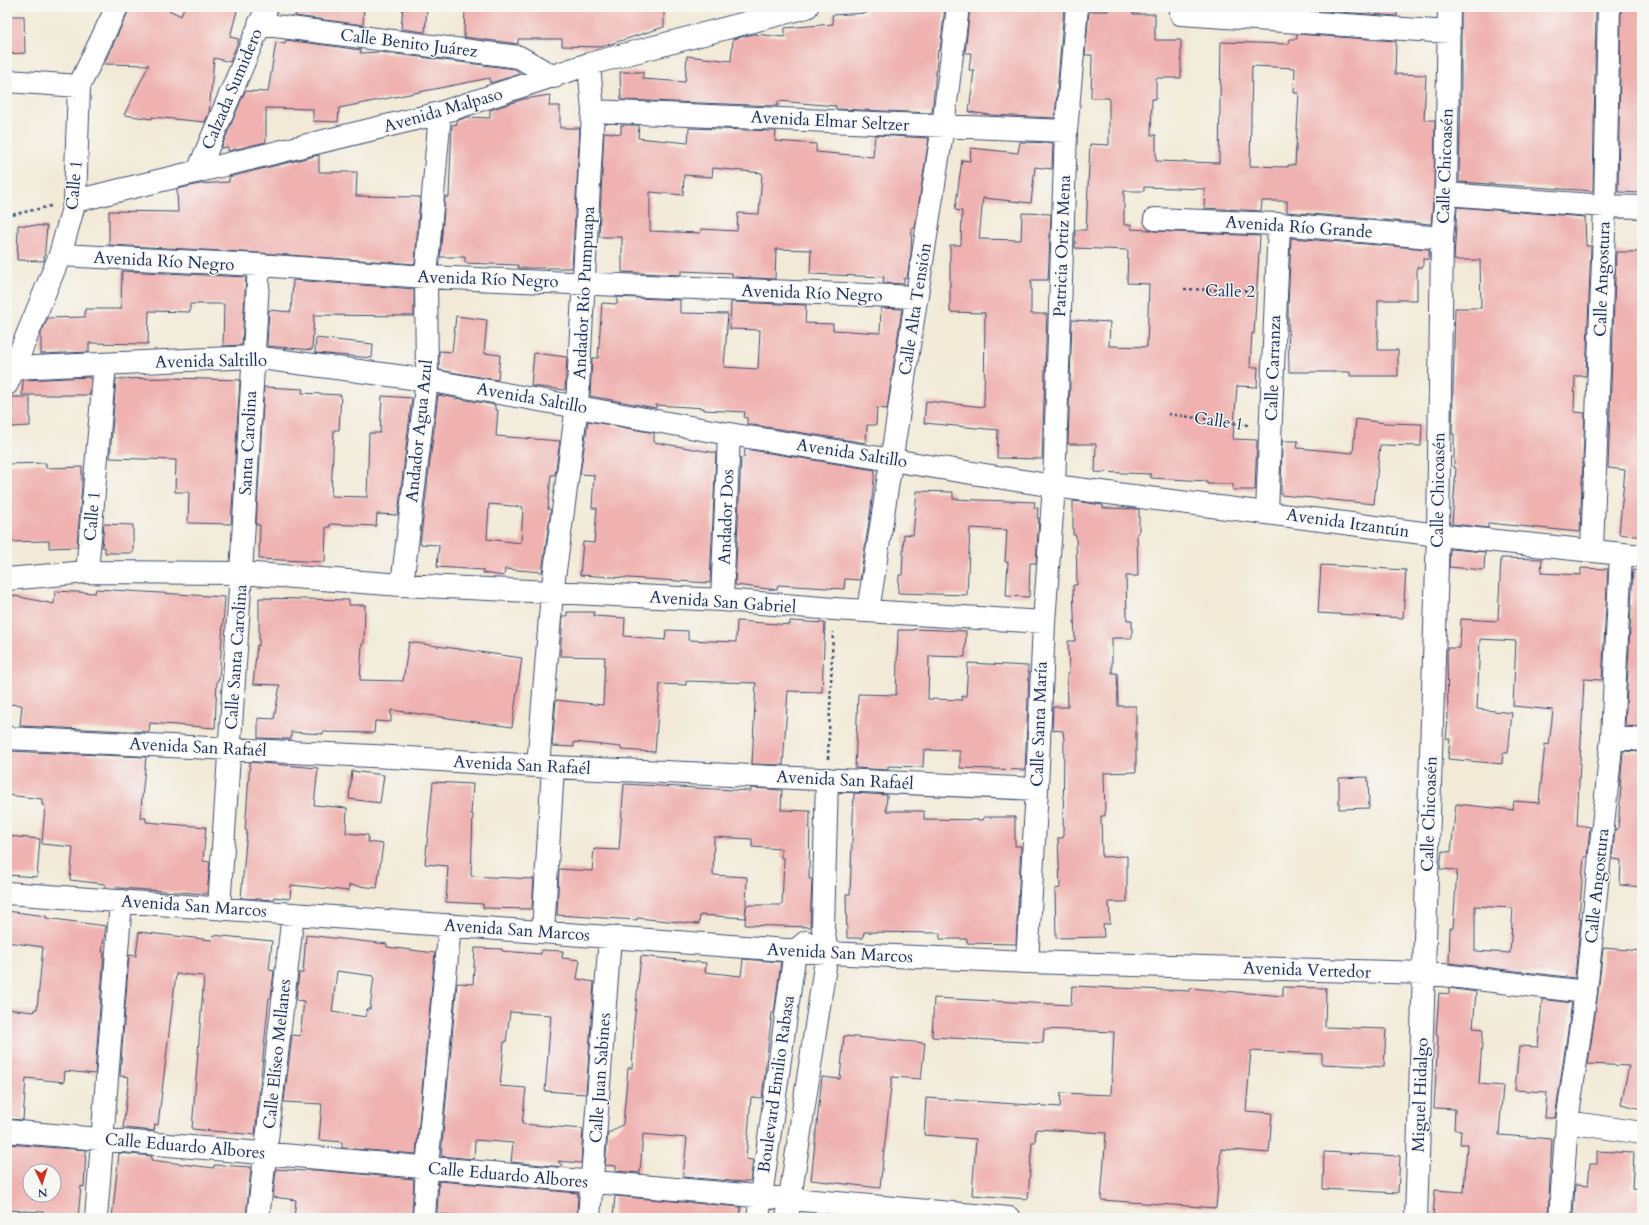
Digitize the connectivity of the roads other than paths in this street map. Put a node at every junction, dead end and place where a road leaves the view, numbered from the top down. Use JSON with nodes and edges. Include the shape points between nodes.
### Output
{"nodes":[{"id":1,"x":117,"y":7,"type":"edge"},
{"id":2,"x":807,"y":7,"type":"edge"},
{"id":3,"x":958,"y":7,"type":"edge"},
{"id":4,"x":1078,"y":7,"type":"edge"},
{"id":5,"x":1449,"y":7,"type":"edge"},
{"id":6,"x":1609,"y":7,"type":"edge"},
{"id":7,"x":1181,"y":14,"type":"dead end"},
{"id":8,"x":263,"y":15,"type":"edge"},
{"id":9,"x":750,"y":15,"type":"edge"},
{"id":10,"x":1449,"y":32,"type":"junction"},
{"id":11,"x":589,"y":64,"type":"junction"},
{"id":12,"x":554,"y":77,"type":"junction"},
{"id":13,"x":7,"y":81,"type":"edge"},
{"id":14,"x":78,"y":86,"type":"junction"},
{"id":15,"x":593,"y":111,"type":"junction"},
{"id":16,"x":440,"y":113,"type":"junction"},
{"id":17,"x":943,"y":126,"type":"junction"},
{"id":18,"x":1066,"y":131,"type":"junction"},
{"id":19,"x":198,"y":171,"type":"junction"},
{"id":20,"x":1446,"y":194,"type":"junction"},
{"id":21,"x":75,"y":201,"type":"junction"},
{"id":22,"x":1605,"y":206,"type":"junction"},
{"id":23,"x":1642,"y":207,"type":"edge"},
{"id":24,"x":1155,"y":219,"type":"dead end"},
{"id":25,"x":1279,"y":224,"type":"junction"},
{"id":26,"x":1442,"y":238,"type":"junction"},
{"id":27,"x":60,"y":255,"type":"junction"},
{"id":28,"x":259,"y":265,"type":"junction"},
{"id":29,"x":426,"y":277,"type":"junction"},
{"id":30,"x":585,"y":283,"type":"junction"},
{"id":31,"x":916,"y":298,"type":"junction"},
{"id":32,"x":253,"y":357,"type":"junction"},
{"id":33,"x":105,"y":364,"type":"junction"},
{"id":34,"x":9,"y":373,"type":"edge"},
{"id":35,"x":427,"y":380,"type":"junction"},
{"id":36,"x":577,"y":406,"type":"junction"},
{"id":37,"x":729,"y":434,"type":"junction"},
{"id":38,"x":892,"y":459,"type":"junction"},
{"id":39,"x":1054,"y":486,"type":"junction"},
{"id":40,"x":1267,"y":512,"type":"junction"},
{"id":41,"x":1438,"y":534,"type":"junction"},
{"id":42,"x":1592,"y":550,"type":"junction"},
{"id":43,"x":1631,"y":555,"type":"edge"},
{"id":44,"x":87,"y":572,"type":"junction"},
{"id":45,"x":241,"y":573,"type":"junction"},
{"id":46,"x":7,"y":578,"type":"edge"},
{"id":47,"x":402,"y":585,"type":"junction"},
{"id":48,"x":552,"y":593,"type":"junction"},
{"id":49,"x":722,"y":600,"type":"junction"},
{"id":50,"x":868,"y":611,"type":"junction"},
{"id":51,"x":1044,"y":622,"type":"junction"},
{"id":52,"x":1612,"y":737,"type":"junction"},
{"id":53,"x":7,"y":738,"type":"edge"},
{"id":54,"x":1642,"y":740,"type":"edge"},
{"id":55,"x":230,"y":749,"type":"junction"},
{"id":56,"x":545,"y":767,"type":"junction"},
{"id":57,"x":827,"y":779,"type":"junction"},
{"id":58,"x":1037,"y":789,"type":"junction"},
{"id":59,"x":7,"y":893,"type":"edge"},
{"id":60,"x":121,"y":901,"type":"junction"},
{"id":61,"x":219,"y":908,"type":"junction"},
{"id":62,"x":293,"y":914,"type":"junction"},
{"id":63,"x":450,"y":925,"type":"junction"},
{"id":64,"x":822,"y":928,"type":"junction"},
{"id":65,"x":543,"y":932,"type":"junction"},
{"id":66,"x":610,"y":937,"type":"junction"},
{"id":67,"x":795,"y":950,"type":"junction"},
{"id":68,"x":828,"y":953,"type":"junction"},
{"id":69,"x":1027,"y":962,"type":"junction"},
{"id":70,"x":1425,"y":973,"type":"junction"},
{"id":71,"x":1586,"y":992,"type":"junction"},
{"id":72,"x":1567,"y":1122,"type":"junction"},
{"id":73,"x":7,"y":1131,"type":"edge"},
{"id":74,"x":1642,"y":1133,"type":"edge"},
{"id":75,"x":102,"y":1138,"type":"junction"},
{"id":76,"x":266,"y":1154,"type":"junction"},
{"id":77,"x":427,"y":1167,"type":"junction"},
{"id":78,"x":593,"y":1182,"type":"junction"},
{"id":79,"x":761,"y":1196,"type":"junction"},
{"id":80,"x":788,"y":1208,"type":"edge"},
{"id":81,"x":887,"y":1213,"type":"edge"},
{"id":82,"x":96,"y":1218,"type":"edge"},
{"id":83,"x":258,"y":1218,"type":"edge"},
{"id":84,"x":424,"y":1218,"type":"edge"},
{"id":85,"x":589,"y":1218,"type":"edge"},
{"id":86,"x":758,"y":1218,"type":"edge"},
{"id":87,"x":1009,"y":1218,"type":"edge"},
{"id":88,"x":1416,"y":1218,"type":"edge"},
{"id":89,"x":1560,"y":1218,"type":"edge"}],
"edges":[{"from":1,"to":14,"type":"street","name":"Calle 1"},
{"from":2,"to":9,"type":"street","name":"Avenida Malpaso"},
{"from":3,"to":17,"type":"street","name":"Calle Alta Tensión"},
{"from":4,"to":18,"type":"street","name":"Patricia Ortiz Mena"},
{"from":5,"to":10,"type":"street","name":"Calle Chicoasén"},
{"from":6,"to":22,"type":"street","name":"Calle Angostura"},
{"from":7,"to":10,"type":"street"},
{"from":8,"to":12,"type":"street","name":"Calle Benito Juárez","via":[[519,56]]},
{"from":8,"to":19,"type":"street","name":"Calzada Sumidero"},
{"from":9,"to":11,"type":"street","name":"Avenida Malpaso"},
{"from":10,"to":20,"type":"street","name":"Calle Chicoasén"},
{"from":11,"to":12,"type":"street","name":"Avenida Malpaso"},
{"from":11,"to":15,"type":"street","name":"Andador Río Pumpuapa"},
{"from":12,"to":16,"type":"street","name":"Avenida Malpaso"},
{"from":13,"to":14,"type":"street"},
{"from":14,"to":21,"type":"street","name":"Calle 1"},
{"from":15,"to":17,"type":"street","name":"Avenida Elmar Seltzer"},
{"from":15,"to":30,"type":"street","name":"Andador Río Pumpuapa"},
{"from":16,"to":19,"type":"street","name":"Avenida Malpaso"},
{"from":16,"to":29,"type":"street","name":"Andador Agua Azul"},
{"from":17,"to":18,"type":"street","name":"Avenida Elmar Seltzer"},
{"from":17,"to":31,"type":"street","name":"Calle Alta Tensión"},
{"from":18,"to":39,"type":"street","name":"Patricia Ortiz Mena"},
{"from":19,"to":21,"type":"street","name":"Avenida Malpaso"},
{"from":20,"to":22,"type":"street"},
{"from":20,"to":26,"type":"street","name":"Calle Chicoasén"},
{"from":21,"to":27,"type":"street","name":"Calle 1"},
{"from":22,"to":23,"type":"street"},
{"from":22,"to":42,"type":"street","name":"Calle Angostura"},
{"from":24,"to":25,"type":"street","name":"Avenida Río Grande"},
{"from":25,"to":26,"type":"street","name":"Avenida Río Grande"},
{"from":25,"to":40,"type":"street","name":"Calle Carranza"},
{"from":26,"to":41,"type":"street","name":"Calle Chicoasén"},
{"from":27,"to":28,"type":"street","name":"Avenida Río Negro"},
{"from":27,"to":34,"type":"street","name":"Calle 1"},
{"from":28,"to":29,"type":"street","name":"Avenida Río Negro"},
{"from":28,"to":32,"type":"street","name":"Santa Carolina"},
{"from":29,"to":30,"type":"street","name":"Avenida Río Negro"},
{"from":29,"to":35,"type":"street","name":"Andador Agua Azul"},
{"from":30,"to":31,"type":"street","name":"Avenida Río Negro"},
{"from":30,"to":36,"type":"street","name":"Andador Río Pumpuapa"},
{"from":31,"to":38,"type":"street","name":"Calle Alta Tensión"},
{"from":32,"to":33,"type":"street","name":"Avenida Saltillo"},
{"from":32,"to":35,"type":"street","name":"Avenida Saltillo"},
{"from":32,"to":45,"type":"street","name":"Santa Carolina"},
{"from":33,"to":34,"type":"street","name":"Avenida Saltillo"},
{"from":33,"to":44,"type":"street","name":"Calle 1"},
{"from":35,"to":36,"type":"street","name":"Avenida Saltillo"},
{"from":35,"to":47,"type":"street","name":"Andador Agua Azul"},
{"from":36,"to":37,"type":"street","name":"Avenida Saltillo"},
{"from":36,"to":48,"type":"street","name":"Andador Río Pumpuapa"},
{"from":37,"to":38,"type":"street","name":"Avenida Saltillo"},
{"from":37,"to":49,"type":"street","name":"Andador Dos"},
{"from":38,"to":39,"type":"street","name":"Avenida Saltillo"},
{"from":38,"to":50,"type":"street","name":"Calle Alta Tensión"},
{"from":39,"to":40,"type":"street","name":"Avenida Itzantún"},
{"from":39,"to":51,"type":"street","name":"Calle Santa María"},
{"from":40,"to":41,"type":"street","name":"Avenida Itzantún"},
{"from":41,"to":42,"type":"street","name":"Avenida Itzantún"},
{"from":41,"to":70,"type":"street","name":"Calle Chicoasén"},
{"from":42,"to":43,"type":"street","name":"Avenida Itzantún"},
{"from":43,"to":52,"type":"street","name":"Calle Angostura"},
{"from":44,"to":45,"type":"street","name":"Calle Santa Carolina"},
{"from":44,"to":46,"type":"street","name":"Calle Santa Carolina"},
{"from":45,"to":47,"type":"street","name":"Calle Santa Carolina"},
{"from":45,"to":55,"type":"street","name":"Calle Santa Carolina"},
{"from":47,"to":48,"type":"street","name":"Avenida San Gabriel"},
{"from":48,"to":49,"type":"street","name":"Avenida San Gabriel"},
{"from":48,"to":56,"type":"street","name":"Andador Río Pumpuapa"},
{"from":49,"to":50,"type":"street","name":"Avenida San Gabriel"},
{"from":50,"to":51,"type":"street","name":"Avenida San Gabriel"},
{"from":51,"to":58,"type":"street","name":"Calle Santa María"},
{"from":52,"to":54,"type":"street"},
{"from":52,"to":71,"type":"street","name":"Calle Angostura"},
{"from":53,"to":55,"type":"street","name":"Avenida San Rafaél"},
{"from":55,"to":56,"type":"street","name":"Avenida San Rafaél"},
{"from":55,"to":61,"type":"street","name":"Calle Santa Carolina"},
{"from":56,"to":57,"type":"street","name":"Avenida San Rafaél"},
{"from":56,"to":65,"type":"street","name":"Andador Río Pumpuapa"},
{"from":57,"to":58,"type":"street","name":"Avenida San Rafaél"},
{"from":57,"to":64,"type":"street"},
{"from":58,"to":69,"type":"street","name":"Calle Santa María"},
{"from":59,"to":60,"type":"street","name":"Avenida San Marcos"},
{"from":60,"to":61,"type":"street","name":"Avenida San Marcos"},
{"from":60,"to":75,"type":"street"},
{"from":61,"to":62,"type":"street","name":"Avenida San Marcos"},
{"from":62,"to":63,"type":"street","name":"Avenida San Marcos"},
{"from":62,"to":76,"type":"street","name":"Calle Elíseo Mellanes"},
{"from":63,"to":65,"type":"street","name":"Avenida San Marcos"},
{"from":63,"to":77,"type":"street"},
{"from":64,"to":67,"type":"street"},
{"from":64,"to":68,"type":"street"},
{"from":65,"to":66,"type":"street","name":"Avenida San Marcos"},
{"from":66,"to":67,"type":"street","name":"Avenida San Marcos"},
{"from":66,"to":78,"type":"street","name":"Calle Juan Sabines"},
{"from":67,"to":68,"type":"street","name":"Avenida San Marcos"},
{"from":67,"to":79,"type":"street","name":"Boulevard Emilio Rabasa"},
{"from":68,"to":69,"type":"street","name":"Avenida San Marcos"},
{"from":68,"to":80,"type":"street","name":"Boulevard Emilio Rabasa"},
{"from":69,"to":70,"type":"street","name":"Avenida Vertedor"},
{"from":70,"to":71,"type":"street","name":"Avenida Vertedor"},
{"from":70,"to":88,"type":"street","name":"Miguel Hidalgo"},
{"from":71,"to":72,"type":"street","name":"Calle Angostura"},
{"from":72,"to":74,"type":"street"},
{"from":72,"to":89,"type":"street","name":"Calle Angostura"},
{"from":73,"to":75,"type":"street","name":"Calle Eduardo Albores"},
{"from":75,"to":76,"type":"street","name":"Calle Eduardo Albores"},
{"from":75,"to":82,"type":"street"},
{"from":76,"to":77,"type":"street","name":"Calle Eduardo Albores"},
{"from":76,"to":83,"type":"street","name":"Calle Elíseo Mellanes"},
{"from":77,"to":78,"type":"street","name":"Calle Eduardo Albores"},
{"from":77,"to":84,"type":"street"},
{"from":78,"to":79,"type":"street","name":"Calle Eduardo Albores"},
{"from":78,"to":85,"type":"street","name":"Calle Juan Sabines"},
{"from":79,"to":80,"type":"street","name":"Calle Eduardo Albores"},
{"from":79,"to":86,"type":"street","name":"Boulevard Emilio Rabasa"},
{"from":80,"to":81,"type":"street","name":"Calle Eduardo Albores"},
{"from":81,"to":87,"type":"street","name":"Calle Eduardo Albores"}]}
